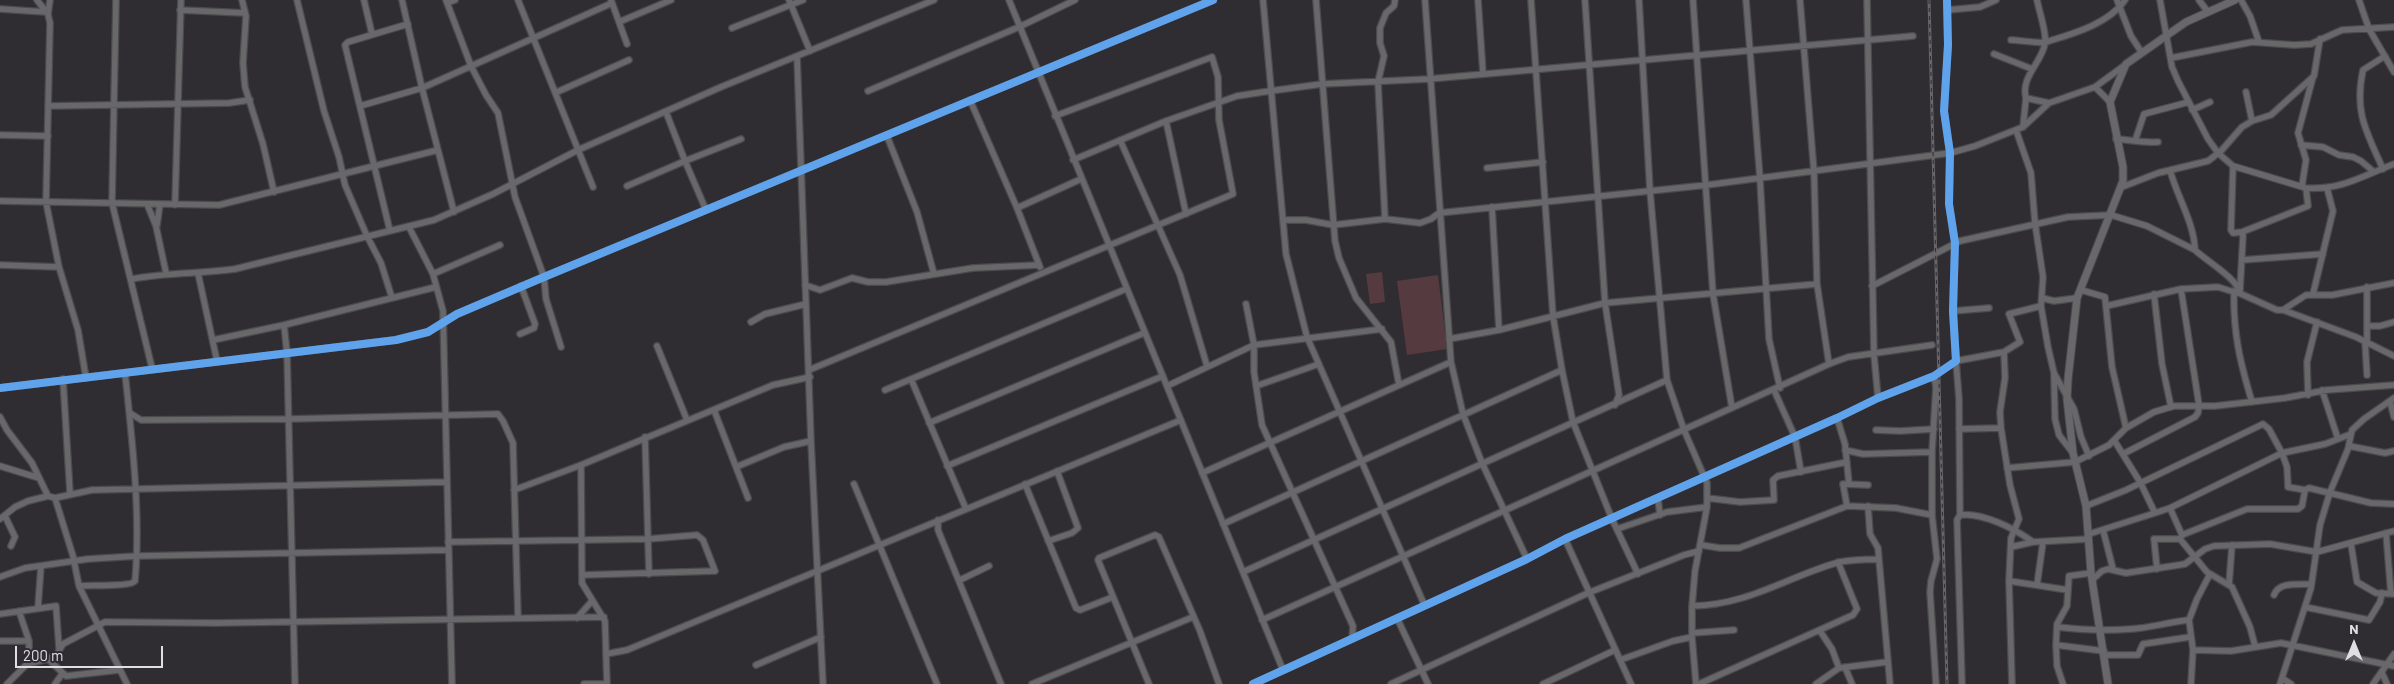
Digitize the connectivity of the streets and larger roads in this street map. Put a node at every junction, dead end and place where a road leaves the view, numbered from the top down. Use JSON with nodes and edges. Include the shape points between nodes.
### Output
{"nodes":[{"id":1,"x":37,"y":0,"type":"edge"},
{"id":2,"x":50,"y":0,"type":"edge"},
{"id":3,"x":116,"y":0,"type":"edge"},
{"id":4,"x":181,"y":0,"type":"edge"},
{"id":5,"x":242,"y":0,"type":"edge"},
{"id":6,"x":296,"y":0,"type":"edge"},
{"id":7,"x":364,"y":0,"type":"edge"},
{"id":8,"x":402,"y":0,"type":"edge"},
{"id":9,"x":455,"y":0,"type":"edge"},
{"id":10,"x":518,"y":0,"type":"edge"},
{"id":11,"x":671,"y":0,"type":"edge"},
{"id":12,"x":803,"y":0,"type":"edge"},
{"id":13,"x":934,"y":0,"type":"edge"},
{"id":14,"x":1009,"y":0,"type":"edge"},
{"id":15,"x":1075,"y":0,"type":"edge"},
{"id":16,"x":1212,"y":0,"type":"edge"},
{"id":17,"x":1263,"y":0,"type":"edge"},
{"id":18,"x":1316,"y":0,"type":"edge"},
{"id":19,"x":1395,"y":0,"type":"edge"},
{"id":20,"x":1425,"y":0,"type":"edge"},
{"id":21,"x":1478,"y":0,"type":"edge"},
{"id":22,"x":1531,"y":0,"type":"edge"},
{"id":23,"x":1585,"y":0,"type":"edge"},
{"id":24,"x":1639,"y":0,"type":"edge"},
{"id":25,"x":1693,"y":0,"type":"edge"},
{"id":26,"x":1746,"y":0,"type":"edge"},
{"id":27,"x":1800,"y":0,"type":"edge"},
{"id":28,"x":1866,"y":0,"type":"edge"},
{"id":29,"x":1947,"y":0,"type":"edge"},
{"id":30,"x":1996,"y":0,"type":"edge"},
{"id":31,"x":2037,"y":0,"type":"edge"},
{"id":32,"x":2117,"y":0,"type":"edge"},
{"id":33,"x":2124,"y":0,"type":"edge"},
{"id":34,"x":2160,"y":0,"type":"edge"},
{"id":35,"x":2199,"y":0,"type":"edge"},
{"id":36,"x":2235,"y":0,"type":"edge"},
{"id":37,"x":2241,"y":0,"type":"edge"},
{"id":38,"x":2359,"y":0,"type":"edge"},
{"id":39,"x":611,"y":1,"type":"edge"},
{"id":40,"x":446,"y":2,"type":"edge"},
{"id":41,"x":790,"y":2,"type":"edge"},
{"id":42,"x":919,"y":3,"type":"edge"},
{"id":43,"x":2120,"y":7,"type":"junction"},
{"id":44,"x":0,"y":9,"type":"edge"},
{"id":45,"x":180,"y":10,"type":"junction"},
{"id":46,"x":1948,"y":10,"type":"junction"},
{"id":47,"x":2208,"y":12,"type":"junction"},
{"id":48,"x":47,"y":13,"type":"junction"},
{"id":49,"x":245,"y":13,"type":"junction"},
{"id":50,"x":619,"y":22,"type":"junction"},
{"id":51,"x":408,"y":24,"type":"junction"},
{"id":52,"x":1019,"y":26,"type":"junction"},
{"id":53,"x":2394,"y":27,"type":"edge"},
{"id":54,"x":732,"y":28,"type":"dead end"},
{"id":55,"x":2369,"y":29,"type":"junction"},
{"id":56,"x":372,"y":34,"type":"junction"},
{"id":57,"x":1912,"y":36,"type":"dead end"},
{"id":58,"x":2167,"y":36,"type":"junction"},
{"id":59,"x":534,"y":38,"type":"junction"},
{"id":60,"x":1867,"y":39,"type":"junction"},
{"id":61,"x":2320,"y":39,"type":"junction"},
{"id":62,"x":2011,"y":40,"type":"dead end"},
{"id":63,"x":2046,"y":42,"type":"junction"},
{"id":64,"x":2259,"y":42,"type":"junction"},
{"id":65,"x":627,"y":44,"type":"dead end"},
{"id":66,"x":1803,"y":45,"type":"junction"},
{"id":67,"x":1748,"y":50,"type":"junction"},
{"id":68,"x":810,"y":51,"type":"junction"},
{"id":69,"x":2142,"y":53,"type":"junction"},
{"id":70,"x":1696,"y":54,"type":"junction"},
{"id":71,"x":1994,"y":54,"type":"dead end"},
{"id":72,"x":797,"y":56,"type":"junction"},
{"id":73,"x":2384,"y":56,"type":"junction"},
{"id":74,"x":2171,"y":58,"type":"junction"},
{"id":75,"x":628,"y":60,"type":"dead end"},
{"id":76,"x":1642,"y":60,"type":"junction"},
{"id":77,"x":2126,"y":64,"type":"junction"},
{"id":78,"x":1589,"y":65,"type":"junction"},
{"id":79,"x":472,"y":66,"type":"junction"},
{"id":80,"x":1536,"y":68,"type":"junction"},
{"id":81,"x":2032,"y":68,"type":"junction"},
{"id":82,"x":1038,"y":72,"type":"junction"},
{"id":83,"x":2394,"y":72,"type":"edge"},
{"id":84,"x":1483,"y":73,"type":"junction"},
{"id":85,"x":2314,"y":76,"type":"junction"},
{"id":86,"x":1430,"y":79,"type":"junction"},
{"id":87,"x":1378,"y":82,"type":"junction"},
{"id":88,"x":1322,"y":84,"type":"junction"},
{"id":89,"x":2094,"y":87,"type":"junction"},
{"id":90,"x":422,"y":88,"type":"junction"},
{"id":91,"x":868,"y":91,"type":"dead end"},
{"id":92,"x":1270,"y":91,"type":"junction"},
{"id":93,"x":557,"y":92,"type":"junction"},
{"id":94,"x":2246,"y":92,"type":"dead end"},
{"id":95,"x":2026,"y":98,"type":"junction"},
{"id":96,"x":250,"y":100,"type":"junction"},
{"id":97,"x":970,"y":100,"type":"junction"},
{"id":98,"x":2110,"y":102,"type":"junction"},
{"id":99,"x":2189,"y":102,"type":"junction"},
{"id":100,"x":2210,"y":102,"type":"dead end"},
{"id":101,"x":1220,"y":103,"type":"junction"},
{"id":102,"x":2049,"y":103,"type":"junction"},
{"id":103,"x":178,"y":105,"type":"junction"},
{"id":104,"x":48,"y":106,"type":"junction"},
{"id":105,"x":114,"y":106,"type":"junction"},
{"id":106,"x":360,"y":106,"type":"junction"},
{"id":107,"x":2192,"y":110,"type":"junction"},
{"id":108,"x":666,"y":112,"type":"junction"},
{"id":109,"x":1055,"y":116,"type":"junction"},
{"id":110,"x":1166,"y":121,"type":"junction"},
{"id":111,"x":2252,"y":121,"type":"junction"},
{"id":112,"x":2023,"y":127,"type":"junction"},
{"id":113,"x":2016,"y":130,"type":"junction"},
{"id":114,"x":0,"y":135,"type":"edge"},
{"id":115,"x":48,"y":136,"type":"junction"},
{"id":116,"x":888,"y":136,"type":"junction"},
{"id":117,"x":741,"y":139,"type":"dead end"},
{"id":118,"x":2116,"y":139,"type":"junction"},
{"id":119,"x":1120,"y":140,"type":"junction"},
{"id":120,"x":2135,"y":141,"type":"junction"},
{"id":121,"x":2158,"y":142,"type":"dead end"},
{"id":122,"x":2301,"y":145,"type":"junction"},
{"id":123,"x":438,"y":150,"type":"junction"},
{"id":124,"x":578,"y":150,"type":"junction"},
{"id":125,"x":1950,"y":153,"type":"junction"},
{"id":126,"x":2218,"y":153,"type":"junction"},
{"id":127,"x":1073,"y":160,"type":"junction"},
{"id":128,"x":685,"y":161,"type":"junction"},
{"id":129,"x":1543,"y":162,"type":"junction"},
{"id":130,"x":2394,"y":164,"type":"edge"},
{"id":131,"x":1870,"y":165,"type":"junction"},
{"id":132,"x":2233,"y":166,"type":"junction"},
{"id":133,"x":375,"y":167,"type":"junction"},
{"id":134,"x":1487,"y":168,"type":"dead end"},
{"id":135,"x":2383,"y":169,"type":"junction"},
{"id":136,"x":2170,"y":170,"type":"junction"},
{"id":137,"x":801,"y":172,"type":"junction"},
{"id":138,"x":1814,"y":172,"type":"junction"},
{"id":139,"x":2374,"y":172,"type":"junction"},
{"id":140,"x":342,"y":176,"type":"junction"},
{"id":141,"x":1081,"y":179,"type":"junction"},
{"id":142,"x":1760,"y":179,"type":"junction"},
{"id":143,"x":514,"y":184,"type":"junction"},
{"id":144,"x":1707,"y":185,"type":"junction"},
{"id":145,"x":627,"y":186,"type":"dead end"},
{"id":146,"x":593,"y":187,"type":"dead end"},
{"id":147,"x":2122,"y":187,"type":"junction"},
{"id":148,"x":2304,"y":187,"type":"junction"},
{"id":149,"x":2328,"y":188,"type":"junction"},
{"id":150,"x":1650,"y":191,"type":"junction"},
{"id":151,"x":274,"y":192,"type":"junction"},
{"id":152,"x":1596,"y":195,"type":"junction"},
{"id":153,"x":0,"y":201,"type":"edge"},
{"id":154,"x":1545,"y":201,"type":"junction"},
{"id":155,"x":46,"y":202,"type":"junction"},
{"id":156,"x":112,"y":203,"type":"junction"},
{"id":157,"x":147,"y":204,"type":"junction"},
{"id":158,"x":160,"y":204,"type":"junction"},
{"id":159,"x":174,"y":206,"type":"junction"},
{"id":160,"x":1492,"y":207,"type":"junction"},
{"id":161,"x":1017,"y":208,"type":"junction"},
{"id":162,"x":706,"y":210,"type":"junction"},
{"id":163,"x":454,"y":212,"type":"junction"},
{"id":164,"x":1439,"y":213,"type":"junction"},
{"id":165,"x":1186,"y":214,"type":"junction"},
{"id":166,"x":2111,"y":215,"type":"junction"},
{"id":167,"x":1384,"y":219,"type":"junction"},
{"id":168,"x":1283,"y":220,"type":"junction"},
{"id":169,"x":2035,"y":223,"type":"junction"},
{"id":170,"x":1156,"y":225,"type":"junction"},
{"id":171,"x":1333,"y":225,"type":"junction"},
{"id":172,"x":156,"y":226,"type":"junction"},
{"id":173,"x":409,"y":227,"type":"junction"},
{"id":174,"x":390,"y":231,"type":"junction"},
{"id":175,"x":2242,"y":232,"type":"junction"},
{"id":176,"x":367,"y":236,"type":"junction"},
{"id":177,"x":1955,"y":243,"type":"junction"},
{"id":178,"x":500,"y":245,"type":"dead end"},
{"id":179,"x":1108,"y":245,"type":"junction"},
{"id":180,"x":2195,"y":250,"type":"junction"},
{"id":181,"x":2323,"y":254,"type":"junction"},
{"id":182,"x":2242,"y":260,"type":"junction"},
{"id":183,"x":0,"y":265,"type":"edge"},
{"id":184,"x":1039,"y":265,"type":"junction"},
{"id":185,"x":59,"y":266,"type":"junction"},
{"id":186,"x":166,"y":273,"type":"junction"},
{"id":187,"x":198,"y":273,"type":"junction"},
{"id":188,"x":1042,"y":273,"type":"junction"},
{"id":189,"x":433,"y":274,"type":"junction"},
{"id":190,"x":934,"y":274,"type":"junction"},
{"id":191,"x":544,"y":277,"type":"junction"},
{"id":192,"x":132,"y":279,"type":"junction"},
{"id":193,"x":2394,"y":283,"type":"edge"},
{"id":194,"x":1817,"y":284,"type":"junction"},
{"id":195,"x":805,"y":285,"type":"junction"},
{"id":196,"x":521,"y":286,"type":"junction"},
{"id":197,"x":1872,"y":286,"type":"junction"},
{"id":198,"x":436,"y":287,"type":"junction"},
{"id":199,"x":2367,"y":287,"type":"junction"},
{"id":200,"x":1126,"y":289,"type":"junction"},
{"id":201,"x":1765,"y":289,"type":"junction"},
{"id":202,"x":2180,"y":289,"type":"junction"},
{"id":203,"x":820,"y":290,"type":"junction"},
{"id":204,"x":2081,"y":290,"type":"junction"},
{"id":205,"x":2238,"y":291,"type":"junction"},
{"id":206,"x":1713,"y":294,"type":"junction"},
{"id":207,"x":2154,"y":294,"type":"junction"},
{"id":208,"x":2313,"y":294,"type":"junction"},
{"id":209,"x":806,"y":296,"type":"junction"},
{"id":210,"x":392,"y":298,"type":"junction"},
{"id":211,"x":2042,"y":298,"type":"junction"},
{"id":212,"x":2078,"y":298,"type":"junction"},
{"id":213,"x":1659,"y":299,"type":"junction"},
{"id":214,"x":1605,"y":303,"type":"junction"},
{"id":215,"x":806,"y":304,"type":"junction"},
{"id":216,"x":1246,"y":304,"type":"dead end"},
{"id":217,"x":2041,"y":306,"type":"junction"},
{"id":218,"x":2106,"y":306,"type":"junction"},
{"id":219,"x":1989,"y":308,"type":"dead end"},
{"id":220,"x":2283,"y":310,"type":"junction"},
{"id":221,"x":1953,"y":311,"type":"junction"},
{"id":222,"x":1553,"y":316,"type":"junction"},
{"id":223,"x":444,"y":322,"type":"junction"},
{"id":224,"x":751,"y":322,"type":"dead end"},
{"id":225,"x":2317,"y":322,"type":"junction"},
{"id":226,"x":2394,"y":322,"type":"edge"},
{"id":227,"x":284,"y":325,"type":"junction"},
{"id":228,"x":2367,"y":326,"type":"junction"},
{"id":229,"x":1382,"y":329,"type":"junction"},
{"id":230,"x":1499,"y":330,"type":"junction"},
{"id":231,"x":1144,"y":333,"type":"junction"},
{"id":232,"x":520,"y":334,"type":"dead end"},
{"id":233,"x":1307,"y":338,"type":"junction"},
{"id":234,"x":1449,"y":339,"type":"junction"},
{"id":235,"x":213,"y":340,"type":"junction"},
{"id":236,"x":2366,"y":342,"type":"junction"},
{"id":237,"x":1932,"y":344,"type":"dead end"},
{"id":238,"x":1254,"y":345,"type":"junction"},
{"id":239,"x":657,"y":346,"type":"dead end"},
{"id":240,"x":561,"y":347,"type":"dead end"},
{"id":241,"x":2004,"y":352,"type":"junction"},
{"id":242,"x":287,"y":353,"type":"junction"},
{"id":243,"x":1874,"y":355,"type":"junction"},
{"id":244,"x":2394,"y":356,"type":"edge"},
{"id":245,"x":218,"y":361,"type":"junction"},
{"id":246,"x":1956,"y":361,"type":"junction"},
{"id":247,"x":1451,"y":362,"type":"junction"},
{"id":248,"x":1319,"y":364,"type":"junction"},
{"id":249,"x":1829,"y":364,"type":"junction"},
{"id":250,"x":1207,"y":366,"type":"junction"},
{"id":251,"x":152,"y":368,"type":"junction"},
{"id":252,"x":1562,"y":370,"type":"junction"},
{"id":253,"x":125,"y":373,"type":"junction"},
{"id":254,"x":810,"y":373,"type":"junction"},
{"id":255,"x":2054,"y":373,"type":"junction"},
{"id":256,"x":2367,"y":375,"type":"dead end"},
{"id":257,"x":1163,"y":376,"type":"junction"},
{"id":258,"x":1934,"y":376,"type":"junction"},
{"id":259,"x":86,"y":378,"type":"junction"},
{"id":260,"x":63,"y":379,"type":"junction"},
{"id":261,"x":911,"y":380,"type":"junction"},
{"id":262,"x":1667,"y":380,"type":"junction"},
{"id":263,"x":1399,"y":385,"type":"junction"},
{"id":264,"x":2394,"y":385,"type":"edge"},
{"id":265,"x":1167,"y":386,"type":"junction"},
{"id":266,"x":1256,"y":386,"type":"junction"},
{"id":267,"x":0,"y":388,"type":"edge"},
{"id":268,"x":1777,"y":389,"type":"junction"},
{"id":269,"x":885,"y":390,"type":"dead end"},
{"id":270,"x":2322,"y":390,"type":"junction"},
{"id":271,"x":1619,"y":395,"type":"junction"},
{"id":272,"x":2308,"y":395,"type":"junction"},
{"id":273,"x":1878,"y":398,"type":"junction"},
{"id":274,"x":1628,"y":399,"type":"junction"},
{"id":275,"x":2067,"y":399,"type":"junction"},
{"id":276,"x":2392,"y":400,"type":"edge"},
{"id":277,"x":2252,"y":402,"type":"junction"},
{"id":278,"x":1615,"y":405,"type":"junction"},
{"id":279,"x":2199,"y":405,"type":"junction"},
{"id":280,"x":2171,"y":407,"type":"junction"},
{"id":281,"x":1732,"y":408,"type":"junction"},
{"id":282,"x":714,"y":410,"type":"junction"},
{"id":283,"x":1339,"y":410,"type":"junction"},
{"id":284,"x":130,"y":414,"type":"junction"},
{"id":285,"x":1463,"y":414,"type":"junction"},
{"id":286,"x":445,"y":416,"type":"junction"},
{"id":287,"x":0,"y":417,"type":"edge"},
{"id":288,"x":1837,"y":418,"type":"junction"},
{"id":289,"x":2394,"y":418,"type":"edge"},
{"id":290,"x":289,"y":419,"type":"junction"},
{"id":291,"x":141,"y":420,"type":"junction"},
{"id":292,"x":687,"y":420,"type":"junction"},
{"id":293,"x":1181,"y":420,"type":"junction"},
{"id":294,"x":929,"y":422,"type":"junction"},
{"id":295,"x":1573,"y":422,"type":"junction"},
{"id":296,"x":1959,"y":428,"type":"junction"},
{"id":297,"x":2001,"y":428,"type":"junction"},
{"id":298,"x":2126,"y":428,"type":"junction"},
{"id":299,"x":1934,"y":429,"type":"junction"},
{"id":300,"x":132,"y":430,"type":"junction"},
{"id":301,"x":1684,"y":430,"type":"junction"},
{"id":302,"x":1876,"y":430,"type":"dead end"},
{"id":303,"x":3,"y":431,"type":"edge"},
{"id":304,"x":2351,"y":434,"type":"junction"},
{"id":305,"x":645,"y":437,"type":"junction"},
{"id":306,"x":1795,"y":437,"type":"junction"},
{"id":307,"x":2338,"y":439,"type":"junction"},
{"id":308,"x":2114,"y":440,"type":"junction"},
{"id":309,"x":811,"y":441,"type":"junction"},
{"id":310,"x":1270,"y":442,"type":"junction"},
{"id":311,"x":2349,"y":446,"type":"junction"},
{"id":312,"x":1845,"y":450,"type":"junction"},
{"id":313,"x":2394,"y":451,"type":"edge"},
{"id":314,"x":1932,"y":452,"type":"junction"},
{"id":315,"x":2073,"y":453,"type":"junction"},
{"id":316,"x":2282,"y":453,"type":"junction"},
{"id":317,"x":2123,"y":454,"type":"junction"},
{"id":318,"x":2089,"y":456,"type":"junction"},
{"id":319,"x":1361,"y":461,"type":"junction"},
{"id":320,"x":1847,"y":462,"type":"junction"},
{"id":321,"x":2075,"y":462,"type":"junction"},
{"id":322,"x":1482,"y":463,"type":"junction"},
{"id":323,"x":581,"y":465,"type":"junction"},
{"id":324,"x":0,"y":466,"type":"edge"},
{"id":325,"x":947,"y":466,"type":"junction"},
{"id":326,"x":736,"y":467,"type":"junction"},
{"id":327,"x":2008,"y":468,"type":"junction"},
{"id":328,"x":1057,"y":471,"type":"junction"},
{"id":329,"x":1593,"y":471,"type":"junction"},
{"id":330,"x":1801,"y":472,"type":"junction"},
{"id":331,"x":1202,"y":473,"type":"junction"},
{"id":332,"x":39,"y":478,"type":"junction"},
{"id":333,"x":1706,"y":478,"type":"junction"},
{"id":334,"x":447,"y":482,"type":"junction"},
{"id":335,"x":2140,"y":482,"type":"junction"},
{"id":336,"x":854,"y":484,"type":"dead end"},
{"id":337,"x":1025,"y":484,"type":"junction"},
{"id":338,"x":1848,"y":484,"type":"junction"},
{"id":339,"x":1868,"y":485,"type":"dead end"},
{"id":340,"x":291,"y":486,"type":"junction"},
{"id":341,"x":134,"y":488,"type":"junction"},
{"id":342,"x":514,"y":490,"type":"junction"},
{"id":343,"x":2305,"y":490,"type":"junction"},
{"id":344,"x":1292,"y":492,"type":"junction"},
{"id":345,"x":2330,"y":492,"type":"junction"},
{"id":346,"x":70,"y":494,"type":"junction"},
{"id":347,"x":48,"y":496,"type":"junction"},
{"id":348,"x":55,"y":498,"type":"junction"},
{"id":349,"x":748,"y":498,"type":"dead end"},
{"id":350,"x":1707,"y":498,"type":"junction"},
{"id":351,"x":1658,"y":500,"type":"junction"},
{"id":352,"x":2394,"y":504,"type":"edge"},
{"id":353,"x":1847,"y":506,"type":"junction"},
{"id":354,"x":1868,"y":506,"type":"junction"},
{"id":355,"x":2086,"y":506,"type":"junction"},
{"id":356,"x":1706,"y":507,"type":"junction"},
{"id":357,"x":1382,"y":508,"type":"junction"},
{"id":358,"x":2170,"y":508,"type":"junction"},
{"id":359,"x":966,"y":509,"type":"junction"},
{"id":360,"x":1505,"y":511,"type":"junction"},
{"id":361,"x":2155,"y":513,"type":"junction"},
{"id":362,"x":1660,"y":515,"type":"junction"},
{"id":363,"x":1932,"y":515,"type":"junction"},
{"id":364,"x":1960,"y":515,"type":"junction"},
{"id":365,"x":2,"y":517,"type":"edge"},
{"id":366,"x":1612,"y":519,"type":"junction"},
{"id":367,"x":938,"y":520,"type":"junction"},
{"id":368,"x":930,"y":523,"type":"junction"},
{"id":369,"x":1223,"y":524,"type":"junction"},
{"id":370,"x":1616,"y":529,"type":"junction"},
{"id":371,"x":2015,"y":529,"type":"junction"},
{"id":372,"x":938,"y":530,"type":"junction"},
{"id":373,"x":2103,"y":530,"type":"junction"},
{"id":374,"x":2394,"y":531,"type":"edge"},
{"id":375,"x":2386,"y":533,"type":"junction"},
{"id":376,"x":2089,"y":536,"type":"junction"},
{"id":377,"x":2181,"y":537,"type":"junction"},
{"id":378,"x":582,"y":539,"type":"junction"},
{"id":379,"x":648,"y":539,"type":"junction"},
{"id":380,"x":1313,"y":539,"type":"junction"},
{"id":381,"x":1564,"y":540,"type":"junction"},
{"id":382,"x":514,"y":541,"type":"junction"},
{"id":383,"x":448,"y":542,"type":"junction"},
{"id":384,"x":1048,"y":542,"type":"junction"},
{"id":385,"x":2033,"y":542,"type":"junction"},
{"id":386,"x":2044,"y":542,"type":"junction"},
{"id":387,"x":2351,"y":544,"type":"junction"},
{"id":388,"x":879,"y":545,"type":"junction"},
{"id":389,"x":2232,"y":545,"type":"junction"},
{"id":390,"x":11,"y":546,"type":"dead end"},
{"id":391,"x":2011,"y":547,"type":"junction"},
{"id":392,"x":1700,"y":548,"type":"junction"},
{"id":393,"x":448,"y":550,"type":"junction"},
{"id":394,"x":2317,"y":552,"type":"junction"},
{"id":395,"x":292,"y":553,"type":"junction"},
{"id":396,"x":137,"y":556,"type":"junction"},
{"id":397,"x":1403,"y":557,"type":"junction"},
{"id":398,"x":2195,"y":558,"type":"junction"},
{"id":399,"x":1527,"y":559,"type":"junction"},
{"id":400,"x":1879,"y":559,"type":"junction"},
{"id":401,"x":74,"y":562,"type":"junction"},
{"id":402,"x":1838,"y":562,"type":"junction"},
{"id":403,"x":41,"y":566,"type":"junction"},
{"id":404,"x":989,"y":566,"type":"dead end"},
{"id":405,"x":818,"y":569,"type":"junction"},
{"id":406,"x":2113,"y":569,"type":"junction"},
{"id":407,"x":2156,"y":569,"type":"junction"},
{"id":408,"x":1243,"y":572,"type":"junction"},
{"id":409,"x":649,"y":574,"type":"junction"},
{"id":410,"x":1638,"y":574,"type":"junction"},
{"id":411,"x":2210,"y":574,"type":"junction"},
{"id":412,"x":582,"y":575,"type":"junction"},
{"id":413,"x":0,"y":577,"type":"edge"},
{"id":414,"x":2091,"y":577,"type":"junction"},
{"id":415,"x":960,"y":580,"type":"junction"},
{"id":416,"x":2009,"y":581,"type":"junction"},
{"id":417,"x":2311,"y":584,"type":"junction"},
{"id":418,"x":2037,"y":585,"type":"junction"},
{"id":419,"x":2229,"y":585,"type":"junction"},
{"id":420,"x":79,"y":586,"type":"junction"},
{"id":421,"x":1336,"y":588,"type":"junction"},
{"id":422,"x":2068,"y":590,"type":"junction"},
{"id":423,"x":1588,"y":593,"type":"junction"},
{"id":424,"x":2382,"y":593,"type":"junction"},
{"id":425,"x":2392,"y":594,"type":"edge"},
{"id":426,"x":2274,"y":595,"type":"dead end"},
{"id":427,"x":1113,"y":597,"type":"junction"},
{"id":428,"x":592,"y":600,"type":"junction"},
{"id":429,"x":1424,"y":604,"type":"junction"},
{"id":430,"x":1692,"y":606,"type":"junction"},
{"id":431,"x":38,"y":607,"type":"junction"},
{"id":432,"x":2306,"y":607,"type":"junction"},
{"id":433,"x":19,"y":611,"type":"junction"},
{"id":434,"x":0,"y":614,"type":"edge"},
{"id":435,"x":604,"y":617,"type":"junction"},
{"id":436,"x":1193,"y":617,"type":"junction"},
{"id":437,"x":450,"y":618,"type":"junction"},
{"id":438,"x":518,"y":618,"type":"junction"},
{"id":439,"x":577,"y":618,"type":"junction"},
{"id":440,"x":1397,"y":618,"type":"junction"},
{"id":441,"x":1262,"y":620,"type":"junction"},
{"id":442,"x":2188,"y":620,"type":"junction"},
{"id":443,"x":294,"y":621,"type":"junction"},
{"id":444,"x":98,"y":624,"type":"junction"},
{"id":445,"x":1353,"y":626,"type":"junction"},
{"id":446,"x":2057,"y":627,"type":"junction"},
{"id":447,"x":2099,"y":628,"type":"junction"},
{"id":448,"x":1734,"y":630,"type":"dead end"},
{"id":449,"x":1820,"y":630,"type":"junction"},
{"id":450,"x":1361,"y":634,"type":"junction"},
{"id":451,"x":1692,"y":635,"type":"junction"},
{"id":452,"x":821,"y":637,"type":"junction"},
{"id":453,"x":2190,"y":638,"type":"junction"},
{"id":454,"x":1352,"y":639,"type":"junction"},
{"id":455,"x":29,"y":641,"type":"junction"},
{"id":456,"x":0,"y":642,"type":"edge"},
{"id":457,"x":1131,"y":642,"type":"junction"},
{"id":458,"x":2292,"y":644,"type":"junction"},
{"id":459,"x":2056,"y":645,"type":"junction"},
{"id":460,"x":2255,"y":646,"type":"junction"},
{"id":461,"x":59,"y":648,"type":"junction"},
{"id":462,"x":1615,"y":650,"type":"junction"},
{"id":463,"x":2193,"y":650,"type":"junction"},
{"id":464,"x":2104,"y":653,"type":"junction"},
{"id":465,"x":606,"y":654,"type":"junction"},
{"id":466,"x":2394,"y":654,"type":"edge"},
{"id":467,"x":48,"y":659,"type":"junction"},
{"id":468,"x":1620,"y":660,"type":"junction"},
{"id":469,"x":1887,"y":662,"type":"junction"},
{"id":470,"x":28,"y":664,"type":"junction"},
{"id":471,"x":756,"y":665,"type":"dead end"},
{"id":472,"x":2391,"y":666,"type":"edge"},
{"id":473,"x":1842,"y":667,"type":"junction"},
{"id":474,"x":119,"y":670,"type":"junction"},
{"id":475,"x":1284,"y":670,"type":"junction"},
{"id":476,"x":1422,"y":671,"type":"junction"},
{"id":477,"x":2382,"y":673,"type":"junction"},
{"id":478,"x":62,"y":674,"type":"junction"},
{"id":479,"x":2281,"y":681,"type":"edge"},
{"id":480,"x":7,"y":684,"type":"edge"},
{"id":481,"x":54,"y":684,"type":"edge"},
{"id":482,"x":127,"y":684,"type":"edge"},
{"id":483,"x":295,"y":684,"type":"edge"},
{"id":484,"x":452,"y":684,"type":"edge"},
{"id":485,"x":584,"y":684,"type":"edge"},
{"id":486,"x":607,"y":684,"type":"edge"},
{"id":487,"x":823,"y":684,"type":"edge"},
{"id":488,"x":937,"y":684,"type":"edge"},
{"id":489,"x":1001,"y":684,"type":"edge"},
{"id":490,"x":1032,"y":684,"type":"edge"},
{"id":491,"x":1149,"y":684,"type":"edge"},
{"id":492,"x":1219,"y":684,"type":"edge"},
{"id":493,"x":1253,"y":684,"type":"edge"},
{"id":494,"x":1391,"y":684,"type":"edge"},
{"id":495,"x":1428,"y":684,"type":"edge"},
{"id":496,"x":1543,"y":684,"type":"edge"},
{"id":497,"x":1631,"y":684,"type":"edge"},
{"id":498,"x":1698,"y":684,"type":"edge"},
{"id":499,"x":1816,"y":684,"type":"edge"},
{"id":500,"x":1852,"y":684,"type":"edge"},
{"id":501,"x":1890,"y":684,"type":"edge"},
{"id":502,"x":1936,"y":684,"type":"edge"},
{"id":503,"x":1962,"y":684,"type":"edge"},
{"id":504,"x":2012,"y":684,"type":"edge"},
{"id":505,"x":2063,"y":684,"type":"edge"},
{"id":506,"x":2108,"y":684,"type":"edge"},
{"id":507,"x":2191,"y":684,"type":"edge"},
{"id":508,"x":2291,"y":684,"type":"edge"},
{"id":509,"x":2373,"y":684,"type":"edge"},
{"id":510,"x":2387,"y":684,"type":"edge"}],
"edges":[{"from":1,"to":48,"type":"street"},
{"from":2,"to":48,"type":"street"},
{"from":3,"to":105,"type":"street"},
{"from":4,"to":45,"type":"street"},
{"from":5,"to":49,"type":"street"},
{"from":6,"to":140,"type":"street"},
{"from":7,"to":56,"type":"street"},
{"from":8,"to":51,"type":"street"},
{"from":9,"to":40,"type":"street"},
{"from":10,"to":59,"type":"street"},
{"from":11,"to":50,"type":"street"},
{"from":12,"to":41,"type":"street"},
{"from":13,"to":42,"type":"street"},
{"from":14,"to":52,"type":"street"},
{"from":15,"to":52,"type":"street"},
{"from":16,"to":82,"type":"street"},
{"from":17,"to":92,"type":"street"},
{"from":18,"to":88,"type":"street"},
{"from":19,"to":87,"type":"street","via":[[1380,28],[1384,56]]},
{"from":20,"to":86,"type":"street"},
{"from":21,"to":84,"type":"street"},
{"from":22,"to":80,"type":"street"},
{"from":23,"to":78,"type":"street"},
{"from":24,"to":76,"type":"street"},
{"from":25,"to":70,"type":"street"},
{"from":26,"to":67,"type":"street"},
{"from":27,"to":66,"type":"street"},
{"from":28,"to":60,"type":"street"},
{"from":29,"to":46,"type":"street"},
{"from":30,"to":46,"type":"street","via":[[1980,7]]},
{"from":31,"to":63,"type":"street"},
{"from":32,"to":43,"type":"street"},
{"from":33,"to":43,"type":"street"},
{"from":34,"to":58,"type":"street"},
{"from":35,"to":47,"type":"street"},
{"from":36,"to":47,"type":"street"},
{"from":37,"to":64,"type":"street"},
{"from":38,"to":55,"type":"street"},
{"from":39,"to":50,"type":"street"},
{"from":39,"to":59,"type":"street"},
{"from":40,"to":79,"type":"street"},
{"from":41,"to":54,"type":"street"},
{"from":41,"to":68,"type":"street"},
{"from":42,"to":68,"type":"street"},
{"from":43,"to":63,"type":"street","via":[[2097,24]]},
{"from":43,"to":69,"type":"street","via":[[2131,36]]},
{"from":44,"to":48,"type":"street"},
{"from":45,"to":49,"type":"street"},
{"from":45,"to":103,"type":"street"},
{"from":46,"to":125,"type":"street","via":[[1944,110]]},
{"from":47,"to":58,"type":"street"},
{"from":48,"to":104,"type":"street","via":[[50,22]]},
{"from":49,"to":96,"type":"street","via":[[244,76]]},
{"from":50,"to":65,"type":"street"},
{"from":51,"to":56,"type":"street"},
{"from":51,"to":90,"type":"street"},
{"from":52,"to":82,"type":"street"},
{"from":52,"to":91,"type":"street"},
{"from":53,"to":55,"type":"street"},
{"from":55,"to":61,"type":"street","via":[[2342,30]]},
{"from":55,"to":73,"type":"street"},
{"from":56,"to":106,"type":"street","via":[[345,45]]},
{"from":57,"to":60,"type":"street"},
{"from":58,"to":69,"type":"street"},
{"from":58,"to":74,"type":"street"},
{"from":59,"to":79,"type":"street"},
{"from":59,"to":93,"type":"street"},
{"from":60,"to":66,"type":"street"},
{"from":60,"to":131,"type":"street"},
{"from":61,"to":64,"type":"street","via":[[2311,44],[2294,45]]},
{"from":61,"to":85,"type":"street"},
{"from":62,"to":63,"type":"street"},
{"from":63,"to":81,"type":"street"},
{"from":64,"to":74,"type":"street"},
{"from":66,"to":67,"type":"street"},
{"from":66,"to":138,"type":"street"},
{"from":67,"to":70,"type":"street"},
{"from":67,"to":142,"type":"street"},
{"from":68,"to":72,"type":"street"},
{"from":69,"to":77,"type":"street"},
{"from":70,"to":76,"type":"street"},
{"from":70,"to":144,"type":"street"},
{"from":71,"to":81,"type":"street"},
{"from":72,"to":108,"type":"street"},
{"from":72,"to":137,"type":"street"},
{"from":73,"to":83,"type":"street"},
{"from":73,"to":135,"type":"street","via":[[2363,70],[2360,96],[2362,121]]},
{"from":74,"to":99,"type":"street"},
{"from":75,"to":93,"type":"street"},
{"from":76,"to":78,"type":"street"},
{"from":76,"to":150,"type":"street"},
{"from":77,"to":89,"type":"street"},
{"from":77,"to":98,"type":"street"},
{"from":78,"to":80,"type":"street"},
{"from":78,"to":152,"type":"street"},
{"from":79,"to":90,"type":"street"},
{"from":79,"to":143,"type":"street","via":[[498,113]]},
{"from":80,"to":84,"type":"street"},
{"from":80,"to":129,"type":"street"},
{"from":81,"to":95,"type":"street"},
{"from":82,"to":97,"type":"street"},
{"from":82,"to":109,"type":"street"},
{"from":84,"to":86,"type":"street"},
{"from":85,"to":111,"type":"street","via":[[2271,115]]},
{"from":85,"to":122,"type":"street","via":[[2298,132]]},
{"from":86,"to":87,"type":"street"},
{"from":86,"to":164,"type":"street"},
{"from":87,"to":88,"type":"street"},
{"from":87,"to":167,"type":"street"},
{"from":88,"to":92,"type":"street"},
{"from":88,"to":171,"type":"street"},
{"from":89,"to":98,"type":"street"},
{"from":89,"to":102,"type":"street"},
{"from":90,"to":106,"type":"street"},
{"from":90,"to":123,"type":"street"},
{"from":92,"to":101,"type":"street","via":[[1237,96]]},
{"from":92,"to":168,"type":"street"},
{"from":93,"to":124,"type":"street"},
{"from":94,"to":111,"type":"street"},
{"from":95,"to":102,"type":"street"},
{"from":95,"to":112,"type":"street"},
{"from":96,"to":103,"type":"street"},
{"from":96,"to":151,"type":"street"},
{"from":97,"to":116,"type":"street"},
{"from":97,"to":161,"type":"street"},
{"from":98,"to":118,"type":"street"},
{"from":99,"to":107,"type":"street"},
{"from":99,"to":120,"type":"street","via":[[2144,114]]},
{"from":100,"to":107,"type":"street"},
{"from":101,"to":109,"type":"street","via":[[1218,77],[1214,57],[1211,56]]},
{"from":101,"to":110,"type":"street"},
{"from":101,"to":165,"type":"street","via":[[1219,120],[1233,194]]},
{"from":102,"to":112,"type":"street"},
{"from":103,"to":105,"type":"street"},
{"from":103,"to":159,"type":"street"},
{"from":104,"to":105,"type":"street"},
{"from":104,"to":115,"type":"street"},
{"from":105,"to":156,"type":"street"},
{"from":106,"to":133,"type":"street"},
{"from":107,"to":126,"type":"street"},
{"from":108,"to":124,"type":"street"},
{"from":108,"to":128,"type":"street"},
{"from":109,"to":127,"type":"street"},
{"from":110,"to":119,"type":"street"},
{"from":110,"to":165,"type":"street"},
{"from":111,"to":126,"type":"street","via":[[2234,134]]},
{"from":112,"to":113,"type":"street"},
{"from":113,"to":125,"type":"street"},
{"from":113,"to":169,"type":"street","via":[[2031,173]]},
{"from":114,"to":115,"type":"street"},
{"from":115,"to":155,"type":"street"},
{"from":116,"to":137,"type":"street"},
{"from":116,"to":190,"type":"street","via":[[917,212]]},
{"from":117,"to":128,"type":"street"},
{"from":118,"to":120,"type":"street"},
{"from":118,"to":147,"type":"street","via":[[2123,167]]},
{"from":119,"to":127,"type":"street"},
{"from":119,"to":170,"type":"street"},
{"from":120,"to":121,"type":"street"},
{"from":122,"to":139,"type":"street","via":[[2323,147],[2339,155],[2353,157]]},
{"from":122,"to":148,"type":"street","via":[[2306,160]]},
{"from":123,"to":133,"type":"street"},
{"from":123,"to":163,"type":"street"},
{"from":124,"to":143,"type":"street"},
{"from":124,"to":146,"type":"street"},
{"from":125,"to":131,"type":"street"},
{"from":125,"to":177,"type":"street","via":[[1949,204]]},
{"from":126,"to":132,"type":"street"},
{"from":126,"to":136,"type":"street","via":[[2208,160]]},
{"from":127,"to":141,"type":"street"},
{"from":128,"to":145,"type":"street"},
{"from":128,"to":162,"type":"street"},
{"from":129,"to":134,"type":"street"},
{"from":129,"to":154,"type":"street"},
{"from":130,"to":135,"type":"street"},
{"from":131,"to":138,"type":"street"},
{"from":131,"to":197,"type":"street"},
{"from":132,"to":148,"type":"street"},
{"from":132,"to":175,"type":"street","via":[[2231,230],[2233,233]]},
{"from":133,"to":140,"type":"street"},
{"from":133,"to":174,"type":"street"},
{"from":135,"to":139,"type":"street"},
{"from":136,"to":147,"type":"street"},
{"from":136,"to":180,"type":"street","via":[[2190,224]]},
{"from":137,"to":162,"type":"street"},
{"from":137,"to":195,"type":"street"},
{"from":138,"to":142,"type":"street"},
{"from":138,"to":194,"type":"street"},
{"from":139,"to":149,"type":"street","via":[[2342,186]]},
{"from":140,"to":151,"type":"street"},
{"from":140,"to":176,"type":"street"},
{"from":141,"to":161,"type":"street"},
{"from":141,"to":179,"type":"street"},
{"from":142,"to":144,"type":"street"},
{"from":142,"to":201,"type":"street"},
{"from":143,"to":163,"type":"street"},
{"from":143,"to":191,"type":"street","via":[[515,197]]},
{"from":144,"to":150,"type":"street"},
{"from":144,"to":206,"type":"street"},
{"from":147,"to":166,"type":"street"},
{"from":148,"to":149,"type":"street"},
{"from":148,"to":175,"type":"street","via":[[2308,206]]},
{"from":149,"to":181,"type":"street","via":[[2333,211]]},
{"from":150,"to":152,"type":"street"},
{"from":150,"to":213,"type":"street"},
{"from":151,"to":159,"type":"street","via":[[219,205]]},
{"from":152,"to":154,"type":"street"},
{"from":152,"to":214,"type":"street"},
{"from":153,"to":155,"type":"street"},
{"from":154,"to":160,"type":"street"},
{"from":154,"to":222,"type":"street"},
{"from":155,"to":156,"type":"street"},
{"from":155,"to":185,"type":"street"},
{"from":156,"to":157,"type":"street"},
{"from":156,"to":192,"type":"street"},
{"from":157,"to":158,"type":"street"},
{"from":157,"to":172,"type":"street"},
{"from":158,"to":159,"type":"street"},
{"from":158,"to":172,"type":"street"},
{"from":160,"to":164,"type":"street"},
{"from":160,"to":230,"type":"street"},
{"from":161,"to":184,"type":"street"},
{"from":162,"to":191,"type":"street"},
{"from":163,"to":173,"type":"street"},
{"from":164,"to":167,"type":"street","via":[[1420,223]]},
{"from":164,"to":234,"type":"street"},
{"from":165,"to":170,"type":"street"},
{"from":166,"to":169,"type":"street","via":[[2068,217]]},
{"from":166,"to":180,"type":"street","via":[[2147,226]]},
{"from":166,"to":204,"type":"street"},
{"from":167,"to":171,"type":"street"},
{"from":168,"to":171,"type":"street"},
{"from":168,"to":233,"type":"street","via":[[1286,254]]},
{"from":169,"to":177,"type":"street"},
{"from":169,"to":211,"type":"street","via":[[2043,277]]},
{"from":170,"to":179,"type":"street"},
{"from":170,"to":250,"type":"street","via":[[1180,275]]},
{"from":171,"to":229,"type":"street","via":[[1339,258],[1356,298]]},
{"from":172,"to":186,"type":"street"},
{"from":173,"to":174,"type":"street"},
{"from":173,"to":189,"type":"street"},
{"from":174,"to":176,"type":"street"},
{"from":175,"to":182,"type":"street"},
{"from":176,"to":187,"type":"street","via":[[236,269]]},
{"from":176,"to":210,"type":"street","via":[[382,263]]},
{"from":177,"to":197,"type":"street"},
{"from":177,"to":221,"type":"street"},
{"from":178,"to":189,"type":"street"},
{"from":179,"to":188,"type":"street"},
{"from":179,"to":200,"type":"street"},
{"from":180,"to":205,"type":"street","via":[[2226,274]]},
{"from":181,"to":182,"type":"street"},
{"from":181,"to":208,"type":"street"},
{"from":182,"to":205,"type":"street"},
{"from":183,"to":185,"type":"street"},
{"from":184,"to":188,"type":"street"},
{"from":184,"to":190,"type":"street","via":[[973,268]]},
{"from":185,"to":259,"type":"street","via":[[78,330]]},
{"from":186,"to":187,"type":"street"},
{"from":186,"to":192,"type":"street"},
{"from":187,"to":235,"type":"street"},
{"from":188,"to":254,"type":"street"},
{"from":189,"to":198,"type":"street"},
{"from":190,"to":203,"type":"street","via":[[881,282],[852,278]]},
{"from":191,"to":196,"type":"street"},
{"from":191,"to":240,"type":"street","via":[[546,299]]},
{"from":192,"to":251,"type":"street"},
{"from":193,"to":199,"type":"street"},
{"from":194,"to":201,"type":"street"},
{"from":194,"to":249,"type":"street"},
{"from":195,"to":203,"type":"street"},
{"from":195,"to":209,"type":"street"},
{"from":196,"to":223,"type":"street"},
{"from":196,"to":232,"type":"street","via":[[536,324]]},
{"from":197,"to":243,"type":"street"},
{"from":198,"to":210,"type":"street"},
{"from":198,"to":223,"type":"street"},
{"from":199,"to":208,"type":"street","via":[[2332,295]]},
{"from":199,"to":228,"type":"street"},
{"from":200,"to":231,"type":"street"},
{"from":200,"to":261,"type":"street"},
{"from":201,"to":206,"type":"street"},
{"from":201,"to":268,"type":"street"},
{"from":202,"to":205,"type":"street","via":[[2218,287]]},
{"from":202,"to":207,"type":"street"},
{"from":202,"to":279,"type":"street"},
{"from":203,"to":209,"type":"street"},
{"from":204,"to":212,"type":"street"},
{"from":204,"to":218,"type":"street","via":[[2104,295]]},
{"from":205,"to":220,"type":"street"},
{"from":205,"to":277,"type":"street","via":[[2233,325]]},
{"from":206,"to":213,"type":"street"},
{"from":206,"to":281,"type":"street"},
{"from":207,"to":218,"type":"street"},
{"from":207,"to":280,"type":"street","via":[[2162,364]]},
{"from":208,"to":220,"type":"street","via":[[2306,294]]},
{"from":209,"to":215,"type":"street"},
{"from":210,"to":227,"type":"street"},
{"from":211,"to":212,"type":"street","via":[[2054,301]]},
{"from":211,"to":217,"type":"street"},
{"from":212,"to":275,"type":"street"},
{"from":213,"to":214,"type":"street"},
{"from":213,"to":262,"type":"street"},
{"from":214,"to":222,"type":"street"},
{"from":214,"to":271,"type":"street"},
{"from":215,"to":224,"type":"street","via":[[765,314]]},
{"from":215,"to":254,"type":"street"},
{"from":216,"to":238,"type":"street"},
{"from":217,"to":241,"type":"street","via":[[2009,314],[2020,342]]},
{"from":217,"to":255,"type":"street"},
{"from":218,"to":298,"type":"street","via":[[2112,367]]},
{"from":219,"to":221,"type":"street"},
{"from":220,"to":225,"type":"street"},
{"from":221,"to":246,"type":"street"},
{"from":222,"to":230,"type":"street"},
{"from":222,"to":252,"type":"street"},
{"from":223,"to":242,"type":"street","via":[[428,332],[406,338]]},
{"from":223,"to":286,"type":"street"},
{"from":225,"to":236,"type":"street"},
{"from":225,"to":272,"type":"street","via":[[2307,362]]},
{"from":226,"to":228,"type":"street"},
{"from":227,"to":235,"type":"street"},
{"from":227,"to":242,"type":"street"},
{"from":228,"to":236,"type":"street"},
{"from":229,"to":233,"type":"street"},
{"from":229,"to":263,"type":"street","via":[[1394,348]]},
{"from":230,"to":234,"type":"street"},
{"from":231,"to":257,"type":"street"},
{"from":231,"to":294,"type":"street"},
{"from":233,"to":238,"type":"street"},
{"from":233,"to":248,"type":"street"},
{"from":234,"to":247,"type":"street"},
{"from":235,"to":245,"type":"street"},
{"from":236,"to":244,"type":"street"},
{"from":236,"to":256,"type":"street"},
{"from":237,"to":243,"type":"street"},
{"from":238,"to":250,"type":"street"},
{"from":238,"to":266,"type":"street"},
{"from":239,"to":292,"type":"street"},
{"from":241,"to":246,"type":"street"},
{"from":241,"to":297,"type":"street","via":[[2006,378],[2000,412]]},
{"from":242,"to":245,"type":"street"},
{"from":242,"to":290,"type":"street"},
{"from":243,"to":249,"type":"street","via":[[1848,357]]},
{"from":243,"to":273,"type":"street"},
{"from":245,"to":251,"type":"street"},
{"from":246,"to":258,"type":"street"},
{"from":246,"to":296,"type":"street"},
{"from":247,"to":263,"type":"street"},
{"from":247,"to":285,"type":"street"},
{"from":248,"to":266,"type":"street"},
{"from":248,"to":283,"type":"street"},
{"from":249,"to":268,"type":"street"},
{"from":250,"to":265,"type":"street"},
{"from":251,"to":253,"type":"street"},
{"from":252,"to":285,"type":"street"},
{"from":252,"to":295,"type":"street"},
{"from":253,"to":259,"type":"street"},
{"from":253,"to":284,"type":"street"},
{"from":254,"to":282,"type":"street"},
{"from":254,"to":309,"type":"street"},
{"from":255,"to":275,"type":"street"},
{"from":255,"to":315,"type":"street","via":[[2055,419],[2059,435]]},
{"from":257,"to":265,"type":"street"},
{"from":257,"to":325,"type":"street"},
{"from":258,"to":273,"type":"street"},
{"from":258,"to":299,"type":"street"},
{"from":259,"to":260,"type":"street"},
{"from":260,"to":267,"type":"street"},
{"from":260,"to":346,"type":"street"},
{"from":261,"to":269,"type":"street"},
{"from":261,"to":294,"type":"street"},
{"from":262,"to":274,"type":"street"},
{"from":262,"to":301,"type":"street"},
{"from":263,"to":283,"type":"street"},
{"from":264,"to":270,"type":"street"},
{"from":265,"to":293,"type":"street"},
{"from":266,"to":310,"type":"street","via":[[1262,425]]},
{"from":268,"to":281,"type":"street"},
{"from":268,"to":306,"type":"street"},
{"from":270,"to":272,"type":"street"},
{"from":270,"to":307,"type":"street"},
{"from":271,"to":274,"type":"street"},
{"from":271,"to":278,"type":"street"},
{"from":272,"to":277,"type":"street"},
{"from":273,"to":288,"type":"street"},
{"from":274,"to":278,"type":"street"},
{"from":275,"to":315,"type":"street"},
{"from":275,"to":318,"type":"street","via":[[2074,409]]},
{"from":276,"to":289,"type":"street"},
{"from":276,"to":304,"type":"street","via":[[2364,419]]},
{"from":277,"to":279,"type":"street"},
{"from":278,"to":295,"type":"street"},
{"from":279,"to":280,"type":"street"},
{"from":279,"to":317,"type":"street","via":[[2195,417]]},
{"from":280,"to":298,"type":"street","via":[[2154,412]]},
{"from":281,"to":301,"type":"street"},
{"from":282,"to":292,"type":"street"},
{"from":282,"to":326,"type":"street"},
{"from":283,"to":310,"type":"street"},
{"from":283,"to":319,"type":"street"},
{"from":284,"to":291,"type":"street"},
{"from":284,"to":300,"type":"street"},
{"from":285,"to":319,"type":"street"},
{"from":285,"to":322,"type":"street"},
{"from":286,"to":290,"type":"street"},
{"from":286,"to":334,"type":"street"},
{"from":286,"to":342,"type":"street","via":[[500,415],[513,443]]},
{"from":287,"to":303,"type":"street"},
{"from":288,"to":306,"type":"street"},
{"from":288,"to":312,"type":"street"},
{"from":290,"to":291,"type":"street"},
{"from":290,"to":340,"type":"street"},
{"from":291,"to":300,"type":"street"},
{"from":292,"to":305,"type":"street"},
{"from":293,"to":328,"type":"street"},
{"from":293,"to":331,"type":"street"},
{"from":294,"to":325,"type":"street"},
{"from":295,"to":322,"type":"street"},
{"from":295,"to":329,"type":"street"},
{"from":296,"to":297,"type":"street"},
{"from":296,"to":364,"type":"street"},
{"from":297,"to":327,"type":"street"},
{"from":298,"to":308,"type":"street"},
{"from":299,"to":302,"type":"street"},
{"from":299,"to":314,"type":"street"},
{"from":300,"to":341,"type":"street"},
{"from":301,"to":329,"type":"street"},
{"from":301,"to":333,"type":"street"},
{"from":303,"to":332,"type":"street","via":[[27,456]]},
{"from":304,"to":307,"type":"street"},
{"from":304,"to":311,"type":"street"},
{"from":305,"to":323,"type":"street"},
{"from":305,"to":379,"type":"street"},
{"from":306,"to":330,"type":"street"},
{"from":306,"to":333,"type":"street"},
{"from":307,"to":316,"type":"street"},
{"from":308,"to":317,"type":"street"},
{"from":308,"to":318,"type":"street"},
{"from":309,"to":326,"type":"street","via":[[784,446]]},
{"from":309,"to":405,"type":"street"},
{"from":310,"to":331,"type":"street"},
{"from":310,"to":344,"type":"street"},
{"from":311,"to":313,"type":"street","via":[[2385,453]]},
{"from":311,"to":345,"type":"street"},
{"from":312,"to":314,"type":"street","via":[[1863,454]]},
{"from":312,"to":320,"type":"street"},
{"from":314,"to":363,"type":"street"},
{"from":315,"to":321,"type":"street"},
{"from":316,"to":335,"type":"street","via":[[2263,424]]},
{"from":316,"to":343,"type":"street","via":[[2288,487]]},
{"from":316,"to":358,"type":"street"},
{"from":317,"to":335,"type":"street"},
{"from":318,"to":321,"type":"street"},
{"from":319,"to":344,"type":"street"},
{"from":319,"to":357,"type":"street"},
{"from":320,"to":330,"type":"street"},
{"from":320,"to":338,"type":"street"},
{"from":321,"to":327,"type":"street"},
{"from":321,"to":355,"type":"street"},
{"from":322,"to":357,"type":"street"},
{"from":322,"to":360,"type":"street"},
{"from":323,"to":342,"type":"street"},
{"from":323,"to":378,"type":"street"},
{"from":324,"to":332,"type":"street"},
{"from":325,"to":359,"type":"street"},
{"from":326,"to":349,"type":"street"},
{"from":327,"to":371,"type":"street","via":[[2019,519]]},
{"from":328,"to":337,"type":"street"},
{"from":328,"to":384,"type":"street","via":[[1078,528]]},
{"from":329,"to":360,"type":"street"},
{"from":329,"to":366,"type":"street"},
{"from":330,"to":350,"type":"street","via":[[1774,478],[1774,500],[1740,502]]},
{"from":331,"to":369,"type":"street"},
{"from":332,"to":347,"type":"street"},
{"from":333,"to":350,"type":"street"},
{"from":333,"to":351,"type":"street"},
{"from":334,"to":340,"type":"street"},
{"from":334,"to":383,"type":"street"},
{"from":335,"to":355,"type":"street"},
{"from":335,"to":361,"type":"street"},
{"from":336,"to":388,"type":"street"},
{"from":337,"to":359,"type":"street"},
{"from":337,"to":384,"type":"street"},
{"from":338,"to":339,"type":"street"},
{"from":338,"to":353,"type":"street","via":[[1842,485]]},
{"from":340,"to":341,"type":"street"},
{"from":340,"to":395,"type":"street"},
{"from":341,"to":346,"type":"street"},
{"from":341,"to":396,"type":"street"},
{"from":342,"to":382,"type":"street"},
{"from":343,"to":345,"type":"street"},
{"from":343,"to":377,"type":"street","via":[[2298,510],[2247,509]]},
{"from":344,"to":369,"type":"street"},
{"from":344,"to":380,"type":"street"},
{"from":345,"to":352,"type":"street","via":[[2371,503]]},
{"from":345,"to":394,"type":"street","via":[[2318,535]]},
{"from":346,"to":348,"type":"street"},
{"from":347,"to":348,"type":"street"},
{"from":347,"to":365,"type":"street","via":[[24,502]]},
{"from":348,"to":401,"type":"street"},
{"from":350,"to":356,"type":"street"},
{"from":351,"to":362,"type":"street"},
{"from":351,"to":366,"type":"street"},
{"from":353,"to":354,"type":"street"},
{"from":353,"to":392,"type":"street","via":[[1739,548]]},
{"from":354,"to":363,"type":"street"},
{"from":354,"to":400,"type":"street","via":[[1870,534],[1878,548]]},
{"from":355,"to":376,"type":"street"},
{"from":356,"to":362,"type":"street"},
{"from":356,"to":392,"type":"street"},
{"from":357,"to":380,"type":"street"},
{"from":357,"to":397,"type":"street"},
{"from":358,"to":361,"type":"street"},
{"from":358,"to":377,"type":"street"},
{"from":359,"to":367,"type":"street"},
{"from":360,"to":397,"type":"street"},
{"from":360,"to":399,"type":"street"},
{"from":361,"to":373,"type":"street"},
{"from":362,"to":370,"type":"street"},
{"from":363,"to":502,"type":"street","via":[[1937,559],[1930,592]]},
{"from":364,"to":371,"type":"street"},
{"from":364,"to":503,"type":"street","via":[[1957,520]]},
{"from":365,"to":390,"type":"street","via":[[14,535]]},
{"from":366,"to":370,"type":"street"},
{"from":366,"to":381,"type":"street"},
{"from":367,"to":368,"type":"street"},
{"from":367,"to":372,"type":"street"},
{"from":368,"to":372,"type":"street"},
{"from":368,"to":388,"type":"street"},
{"from":369,"to":408,"type":"street"},
{"from":370,"to":410,"type":"street"},
{"from":371,"to":385,"type":"street"},
{"from":371,"to":391,"type":"street"},
{"from":372,"to":415,"type":"street"},
{"from":373,"to":376,"type":"street"},
{"from":373,"to":406,"type":"street"},
{"from":374,"to":375,"type":"street"},
{"from":375,"to":387,"type":"street"},
{"from":375,"to":425,"type":"street"},
{"from":376,"to":386,"type":"street"},
{"from":376,"to":414,"type":"street"},
{"from":377,"to":398,"type":"street"},
{"from":377,"to":407,"type":"street","via":[[2154,539]]},
{"from":378,"to":379,"type":"street"},
{"from":378,"to":382,"type":"street"},
{"from":378,"to":412,"type":"street"},
{"from":379,"to":409,"type":"street"},
{"from":379,"to":409,"type":"street","via":[[697,535],[703,540],[714,571]]},
{"from":380,"to":408,"type":"street"},
{"from":380,"to":421,"type":"street"},
{"from":381,"to":399,"type":"street"},
{"from":381,"to":423,"type":"street"},
{"from":382,"to":383,"type":"street"},
{"from":382,"to":438,"type":"street"},
{"from":383,"to":393,"type":"street"},
{"from":384,"to":427,"type":"street","via":[[1076,608],[1080,610]]},
{"from":385,"to":386,"type":"street"},
{"from":385,"to":391,"type":"street"},
{"from":386,"to":418,"type":"street"},
{"from":387,"to":394,"type":"street"},
{"from":387,"to":424,"type":"street","via":[[2358,582],[2371,591]]},
{"from":388,"to":405,"type":"street"},
{"from":388,"to":488,"type":"street"},
{"from":389,"to":394,"type":"street","via":[[2280,545]]},
{"from":389,"to":398,"type":"street","via":[[2211,547]]},
{"from":389,"to":419,"type":"street"},
{"from":391,"to":416,"type":"street"},
{"from":392,"to":410,"type":"street"},
{"from":392,"to":430,"type":"street"},
{"from":393,"to":395,"type":"street"},
{"from":393,"to":437,"type":"street"},
{"from":394,"to":417,"type":"street"},
{"from":395,"to":396,"type":"street"},
{"from":395,"to":443,"type":"street"},
{"from":396,"to":401,"type":"street"},
{"from":396,"to":420,"type":"street","via":[[134,584]]},
{"from":397,"to":421,"type":"street"},
{"from":397,"to":429,"type":"street"},
{"from":398,"to":407,"type":"street","via":[[2179,566]]},
{"from":398,"to":411,"type":"street"},
{"from":399,"to":429,"type":"street"},
{"from":400,"to":402,"type":"street"},
{"from":400,"to":469,"type":"street"},
{"from":401,"to":403,"type":"street"},
{"from":401,"to":420,"type":"street"},
{"from":402,"to":430,"type":"street","via":[[1742,599]]},
{"from":402,"to":449,"type":"street","via":[[1855,600],[1856,612]]},
{"from":403,"to":413,"type":"street"},
{"from":403,"to":431,"type":"street"},
{"from":404,"to":415,"type":"street"},
{"from":405,"to":452,"type":"street"},
{"from":405,"to":465,"type":"street","via":[[627,650]]},
{"from":406,"to":407,"type":"street","via":[[2126,573]]},
{"from":406,"to":414,"type":"street"},
{"from":408,"to":441,"type":"street"},
{"from":409,"to":412,"type":"street"},
{"from":410,"to":423,"type":"street"},
{"from":411,"to":419,"type":"street"},
{"from":411,"to":442,"type":"street"},
{"from":412,"to":428,"type":"street","via":[[585,591]]},
{"from":414,"to":422,"type":"street","via":[[2069,576]]},
{"from":414,"to":447,"type":"street"},
{"from":415,"to":489,"type":"street"},
{"from":416,"to":418,"type":"street"},
{"from":416,"to":504,"type":"street"},
{"from":417,"to":426,"type":"street","via":[[2282,586]]},
{"from":417,"to":432,"type":"street"},
{"from":418,"to":422,"type":"street"},
{"from":419,"to":460,"type":"street","via":[[2250,627]]},
{"from":420,"to":444,"type":"street"},
{"from":421,"to":441,"type":"street"},
{"from":421,"to":445,"type":"street"},
{"from":422,"to":446,"type":"street","via":[[2067,606]]},
{"from":423,"to":462,"type":"street"},
{"from":423,"to":476,"type":"street"},
{"from":424,"to":425,"type":"street"},
{"from":424,"to":432,"type":"street","via":[[2369,620]]},
{"from":427,"to":436,"type":"street","via":[[1098,558],[1156,535]]},
{"from":427,"to":457,"type":"street"},
{"from":428,"to":435,"type":"street"},
{"from":428,"to":439,"type":"street"},
{"from":429,"to":440,"type":"street"},
{"from":430,"to":451,"type":"street"},
{"from":431,"to":433,"type":"street"},
{"from":431,"to":461,"type":"street","via":[[57,607]]},
{"from":432,"to":458,"type":"street"},
{"from":433,"to":434,"type":"street"},
{"from":433,"to":455,"type":"street"},
{"from":435,"to":439,"type":"street"},
{"from":435,"to":465,"type":"street"},
{"from":436,"to":457,"type":"street"},
{"from":436,"to":492,"type":"street"},
{"from":437,"to":438,"type":"street"},
{"from":437,"to":443,"type":"street"},
{"from":437,"to":484,"type":"street"},
{"from":438,"to":439,"type":"street"},
{"from":440,"to":450,"type":"street"},
{"from":440,"to":476,"type":"street"},
{"from":441,"to":475,"type":"street"},
{"from":442,"to":447,"type":"street","via":[[2132,629]]},
{"from":442,"to":453,"type":"street"},
{"from":443,"to":444,"type":"street"},
{"from":443,"to":483,"type":"street"},
{"from":444,"to":461,"type":"street"},
{"from":444,"to":474,"type":"street"},
{"from":445,"to":450,"type":"street"},
{"from":445,"to":454,"type":"street"},
{"from":446,"to":447,"type":"street","via":[[2093,631]]},
{"from":446,"to":459,"type":"street"},
{"from":447,"to":464,"type":"street"},
{"from":448,"to":451,"type":"street"},
{"from":449,"to":473,"type":"street"},
{"from":449,"to":498,"type":"street"},
{"from":450,"to":454,"type":"street"},
{"from":451,"to":468,"type":"street"},
{"from":451,"to":498,"type":"street"},
{"from":452,"to":471,"type":"street"},
{"from":452,"to":487,"type":"street"},
{"from":453,"to":463,"type":"street"},
{"from":453,"to":464,"type":"street","via":[[2143,644],[2138,655]]},
{"from":454,"to":475,"type":"street"},
{"from":455,"to":456,"type":"street"},
{"from":455,"to":470,"type":"street"},
{"from":457,"to":490,"type":"street"},
{"from":457,"to":491,"type":"street"},
{"from":458,"to":460,"type":"street"},
{"from":458,"to":472,"type":"street"},
{"from":458,"to":479,"type":"street"},
{"from":459,"to":464,"type":"street"},
{"from":459,"to":505,"type":"street"},
{"from":460,"to":463,"type":"street","via":[[2231,651]]},
{"from":461,"to":467,"type":"street","via":[[57,654]]},
{"from":462,"to":468,"type":"street"},
{"from":462,"to":496,"type":"street"},
{"from":463,"to":507,"type":"street"},
{"from":464,"to":506,"type":"street"},
{"from":465,"to":486,"type":"street"},
{"from":466,"to":472,"type":"street"},
{"from":467,"to":470,"type":"street"},
{"from":467,"to":478,"type":"street"},
{"from":468,"to":497,"type":"street"},
{"from":469,"to":473,"type":"street"},
{"from":469,"to":501,"type":"street"},
{"from":470,"to":480,"type":"street"},
{"from":472,"to":477,"type":"street"},
{"from":473,"to":499,"type":"street"},
{"from":473,"to":500,"type":"street"},
{"from":474,"to":478,"type":"street","via":[[77,676]]},
{"from":474,"to":482,"type":"street"},
{"from":475,"to":493,"type":"street"},
{"from":476,"to":494,"type":"street"},
{"from":476,"to":495,"type":"street"},
{"from":477,"to":509,"type":"street"},
{"from":477,"to":510,"type":"street"},
{"from":478,"to":481,"type":"street"},
{"from":479,"to":508,"type":"street"},
{"from":485,"to":486,"type":"street"}]}
